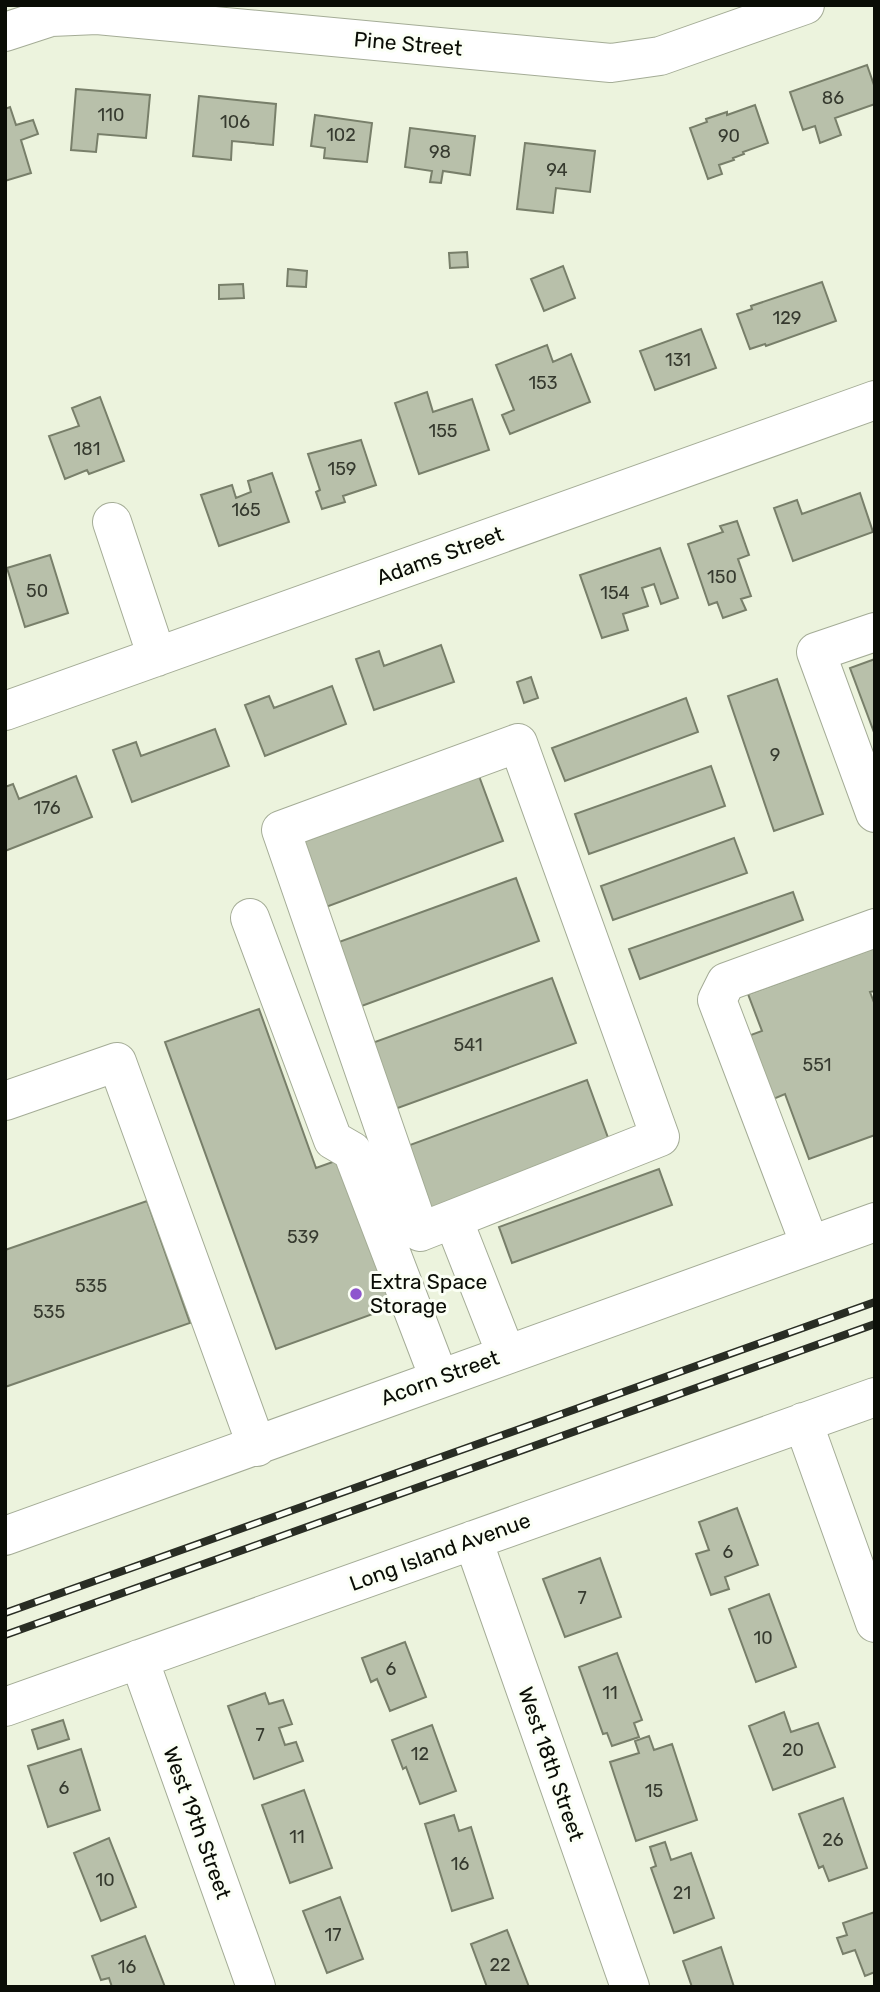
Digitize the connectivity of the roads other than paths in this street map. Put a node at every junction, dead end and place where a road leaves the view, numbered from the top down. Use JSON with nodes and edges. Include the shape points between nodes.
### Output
{"nodes":[{"id":1,"x":805,"y":5,"type":"edge"},
{"id":2,"x":5,"y":32,"type":"edge"},
{"id":3,"x":875,"y":400,"type":"edge"},
{"id":4,"x":111,"y":522,"type":"dead end"},
{"id":5,"x":875,"y":632,"type":"edge"},
{"id":6,"x":157,"y":657,"type":"junction"},
{"id":7,"x":5,"y":712,"type":"edge"},
{"id":8,"x":875,"y":813,"type":"edge"},
{"id":9,"x":250,"y":918,"type":"dead end"},
{"id":10,"x":875,"y":928,"type":"edge"},
{"id":11,"x":5,"y":1101,"type":"edge"},
{"id":12,"x":453,"y":1219,"type":"junction"},
{"id":13,"x":875,"y":1222,"type":"edge"},
{"id":14,"x":810,"y":1245,"type":"junction"},
{"id":15,"x":506,"y":1354,"type":"junction"},
{"id":16,"x":439,"y":1378,"type":"junction"},
{"id":17,"x":875,"y":1397,"type":"edge"},
{"id":18,"x":803,"y":1422,"type":"junction"},
{"id":19,"x":257,"y":1447,"type":"junction"},
{"id":20,"x":5,"y":1536,"type":"edge"},
{"id":21,"x":472,"y":1540,"type":"junction"},
{"id":22,"x":875,"y":1623,"type":"edge"},
{"id":23,"x":139,"y":1659,"type":"junction"},
{"id":24,"x":5,"y":1707,"type":"edge"},
{"id":25,"x":256,"y":1987,"type":"edge"},
{"id":26,"x":630,"y":1987,"type":"edge"}],
"edges":[{"from":1,"to":2,"type":"street","name":"Pine Street","via":[[660,56],[611,63],[97,15],[51,17]]},
{"from":3,"to":6,"type":"street","name":"Adams Street"},
{"from":4,"to":6,"type":"street"},
{"from":5,"to":8,"type":"street","via":[[816,652]]},
{"from":6,"to":7,"type":"street","name":"Adams Street"},
{"from":9,"to":16,"type":"street","via":[[333,1140],[352,1151]]},
{"from":10,"to":14,"type":"street","via":[[726,982],[717,1000]]},
{"from":11,"to":19,"type":"street","via":[[117,1062]]},
{"from":12,"to":12,"type":"street","via":[[420,1232],[281,830],[518,743],[660,1137]]},
{"from":12,"to":15,"type":"street"},
{"from":13,"to":14,"type":"street","name":"Acorn Street"},
{"from":14,"to":15,"type":"street","name":"Acorn Street"},
{"from":15,"to":16,"type":"street","name":"Acorn Street"},
{"from":16,"to":19,"type":"street","name":"Acorn Street"},
{"from":17,"to":18,"type":"street","name":"Long Island Avenue"},
{"from":18,"to":21,"type":"street","name":"Long Island Avenue"},
{"from":18,"to":22,"type":"street"},
{"from":19,"to":20,"type":"street","name":"Acorn Street"},
{"from":21,"to":23,"type":"street","name":"Long Island Avenue"},
{"from":21,"to":26,"type":"street","name":"West 18th Street"},
{"from":23,"to":24,"type":"street","name":"Long Island Avenue"},
{"from":23,"to":25,"type":"street","name":"West 19th Street"}]}
